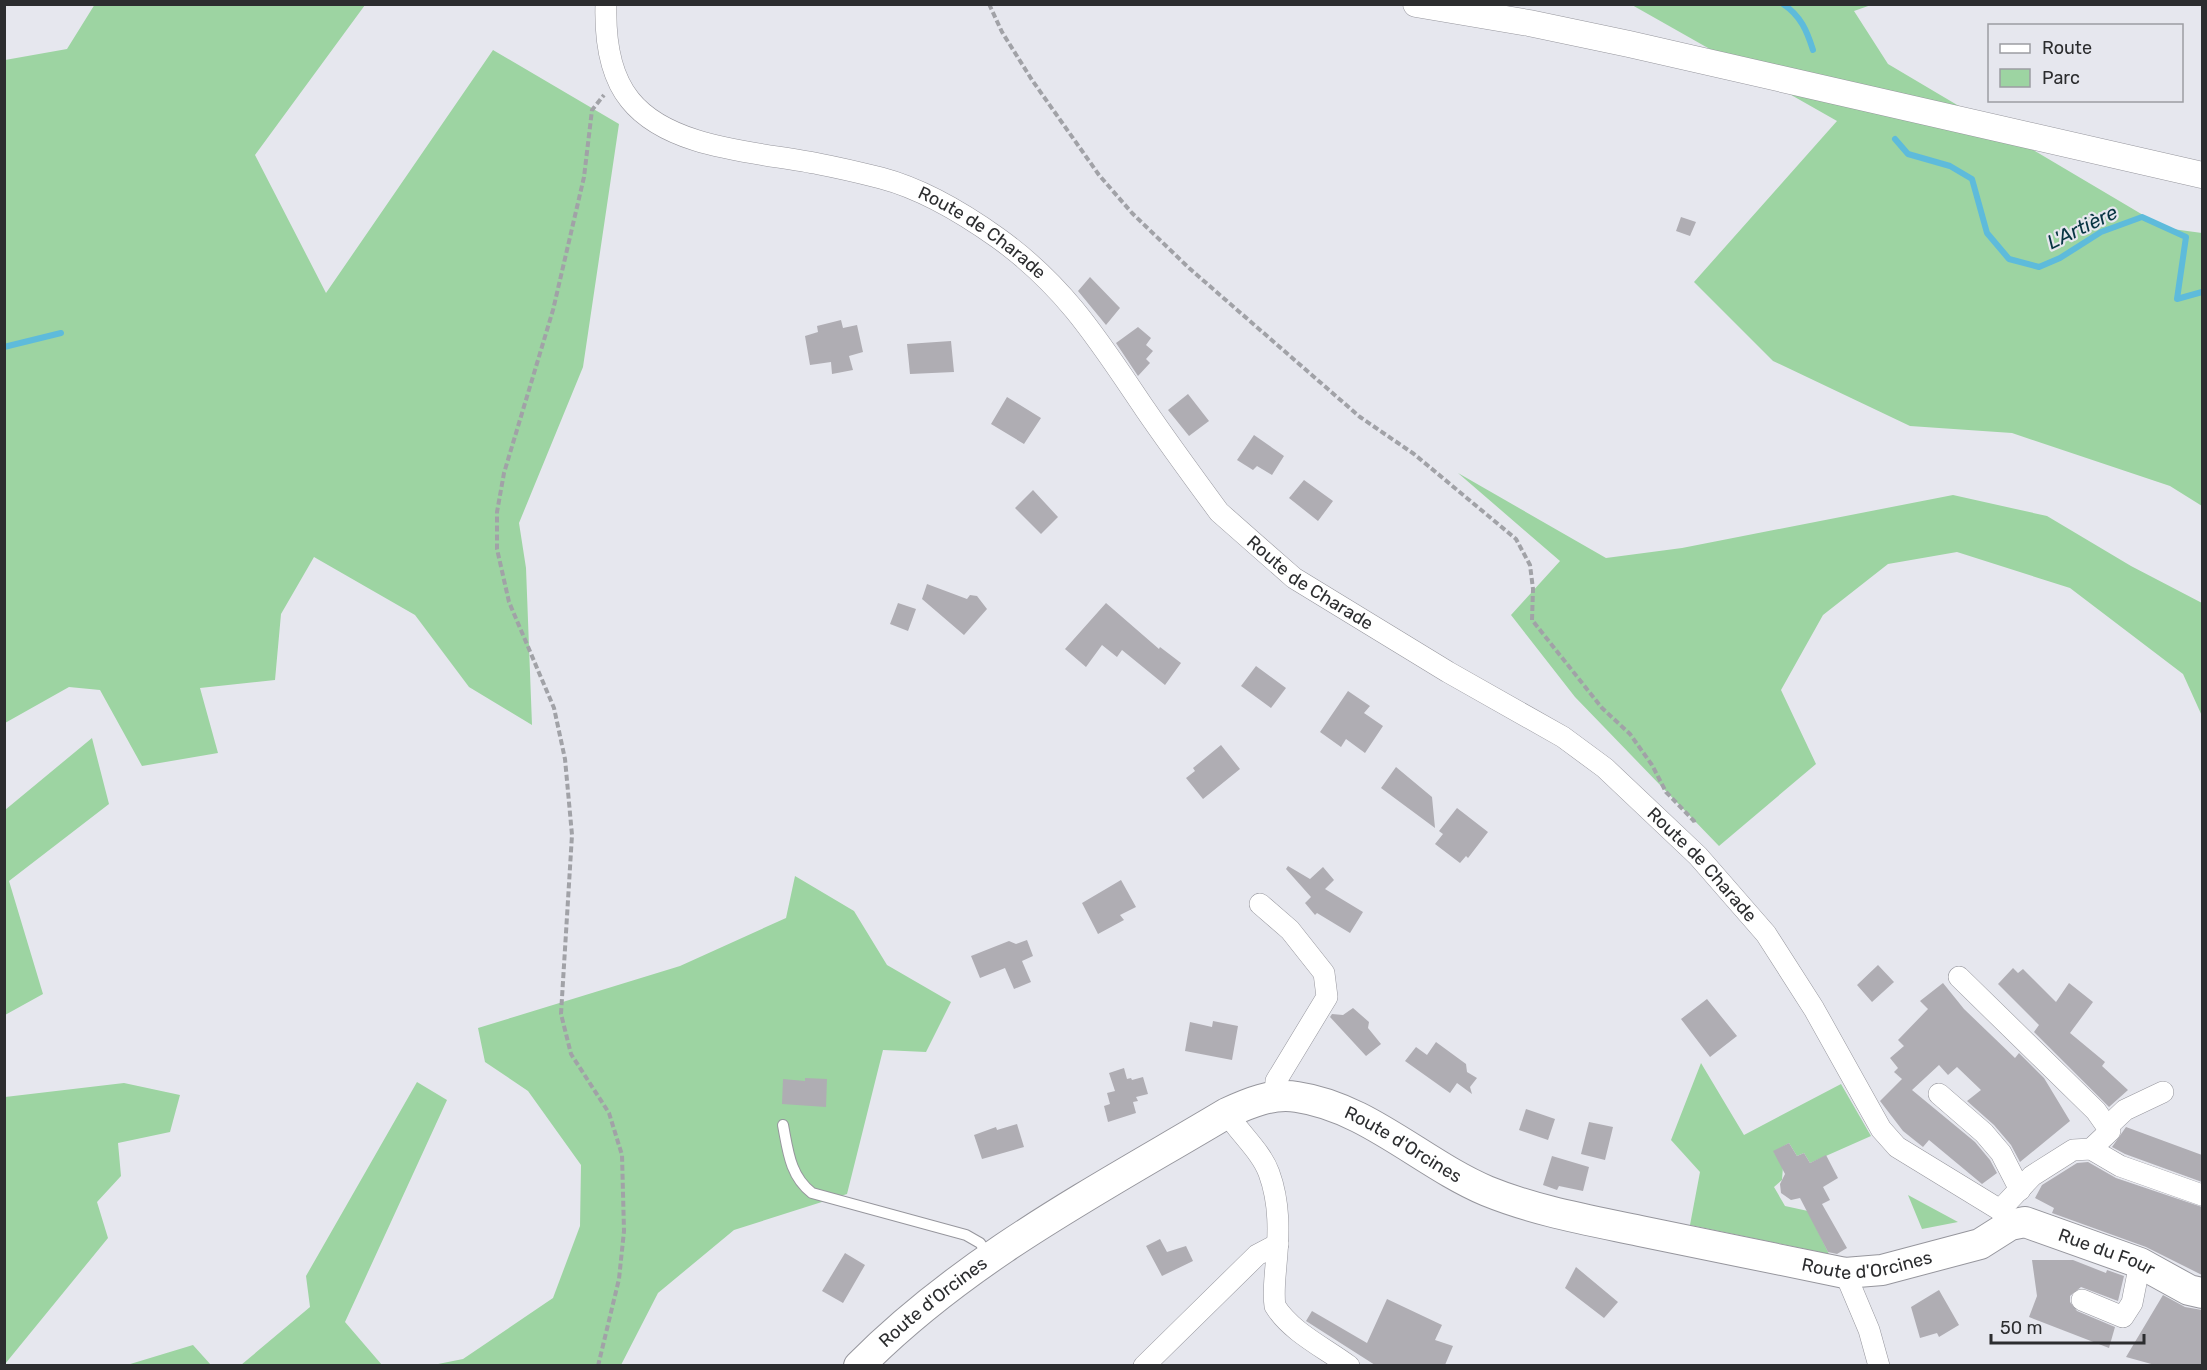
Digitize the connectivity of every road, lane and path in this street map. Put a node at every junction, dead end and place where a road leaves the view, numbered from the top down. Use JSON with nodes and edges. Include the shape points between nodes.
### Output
{"nodes":[{"id":1,"x":606,"y":4,"type":"edge"},
{"id":2,"x":989,"y":4,"type":"edge"},
{"id":3,"x":1416,"y":4,"type":"edge"},
{"id":4,"x":617,"y":78,"type":"junction"},
{"id":5,"x":2202,"y":176,"type":"edge"},
{"id":6,"x":1698,"y":856,"type":"junction"},
{"id":7,"x":1260,"y":904,"type":"dead end"},
{"id":8,"x":1959,"y":977,"type":"dead end"},
{"id":9,"x":2163,"y":1092,"type":"dead end"},
{"id":10,"x":1939,"y":1094,"type":"dead end"},
{"id":11,"x":1275,"y":1097,"type":"junction"},
{"id":12,"x":1227,"y":1113,"type":"junction"},
{"id":13,"x":783,"y":1125,"type":"dead end"},
{"id":14,"x":2107,"y":1127,"type":"junction"},
{"id":15,"x":2091,"y":1149,"type":"junction"},
{"id":16,"x":2020,"y":1190,"type":"junction"},
{"id":17,"x":2202,"y":1195,"type":"edge"},
{"id":18,"x":2005,"y":1218,"type":"junction"},
{"id":19,"x":1278,"y":1244,"type":"junction"},
{"id":20,"x":989,"y":1256,"type":"junction"},
{"id":21,"x":2140,"y":1263,"type":"junction"},
{"id":22,"x":1845,"y":1273,"type":"junction"},
{"id":23,"x":2202,"y":1293,"type":"edge"},
{"id":24,"x":2082,"y":1300,"type":"dead end"},
{"id":25,"x":598,"y":1365,"type":"edge"},
{"id":26,"x":859,"y":1365,"type":"edge"},
{"id":27,"x":1144,"y":1365,"type":"edge"},
{"id":28,"x":1349,"y":1365,"type":"edge"},
{"id":29,"x":1879,"y":1365,"type":"edge"}],
"edges":[{"from":1,"to":4,"type":"street","name":"Route de Charade","via":[[608,42]]},
{"from":2,"to":6,"type":"path","via":[[1032,80],[1099,175],[1132,213],[1360,417],[1414,454],[1516,539],[1530,565],[1532,620],[1602,708],[1630,734],[1666,792],[1694,821]]},
{"from":3,"to":5,"type":"street","via":[[1629,44]]},
{"from":4,"to":6,"type":"street","name":"Route de Charade","via":[[629,100],[673,132],[726,147],[883,179],[940,202],[996,236],[1048,277],[1085,321],[1173,450],[1219,512],[1240,533],[1294,578],[1563,737],[1605,768]]},
{"from":4,"to":25,"type":"path","via":[[592,110],[584,177],[553,310],[504,473],[497,512],[497,549],[509,602],[554,708],[565,759],[572,835],[561,1014],[571,1054],[609,1113],[622,1155],[624,1231],[619,1279]]},
{"from":6,"to":18,"type":"street","name":"Route de Charade","via":[[1742,903],[1790,969],[1881,1129],[1897,1147]]},
{"from":7,"to":11,"type":"street","via":[[1290,930],[1324,973],[1327,997],[1276,1081]]},
{"from":8,"to":14,"type":"street","via":[[1990,1011],[2059,1072]]},
{"from":9,"to":14,"type":"street","via":[[2126,1110]]},
{"from":10,"to":16,"type":"street","via":[[1984,1133],[2001,1154]]},
{"from":11,"to":12,"type":"main road","name":"Route d'Orcines","via":[[1247,1103]]},
{"from":11,"to":22,"type":"main road","name":"Route d'Orcines","via":[[1297,1097],[1347,1112],[1443,1171],[1540,1210]]},
{"from":12,"to":19,"type":"street","via":[[1269,1172],[1279,1223]]},
{"from":12,"to":20,"type":"main road","name":"Route d'Orcines"},
{"from":13,"to":20,"type":"lane","via":[[796,1178],[812,1193],[966,1235],[980,1243]]},
{"from":14,"to":15,"type":"street","via":[[2110,1131]]},
{"from":15,"to":16,"type":"street","via":[[2073,1150],[2032,1176]]},
{"from":15,"to":17,"type":"street","via":[[2120,1166]]},
{"from":16,"to":18,"type":"street"},
{"from":18,"to":21,"type":"main road","name":"Rue du Four"},
{"from":18,"to":22,"type":"main road","name":"Route d'Orcines","via":[[1980,1244],[1882,1270]]},
{"from":19,"to":27,"type":"street","via":[[1257,1255]]},
{"from":19,"to":28,"type":"street","via":[[1275,1306],[1326,1356]]},
{"from":20,"to":26,"type":"main road","name":"Route d'Orcines","via":[[921,1308]]},
{"from":21,"to":23,"type":"main road","name":"Rue du Four"},
{"from":21,"to":24,"type":"street","via":[[2132,1303],[2123,1317]]},
{"from":22,"to":29,"type":"street"}]}
